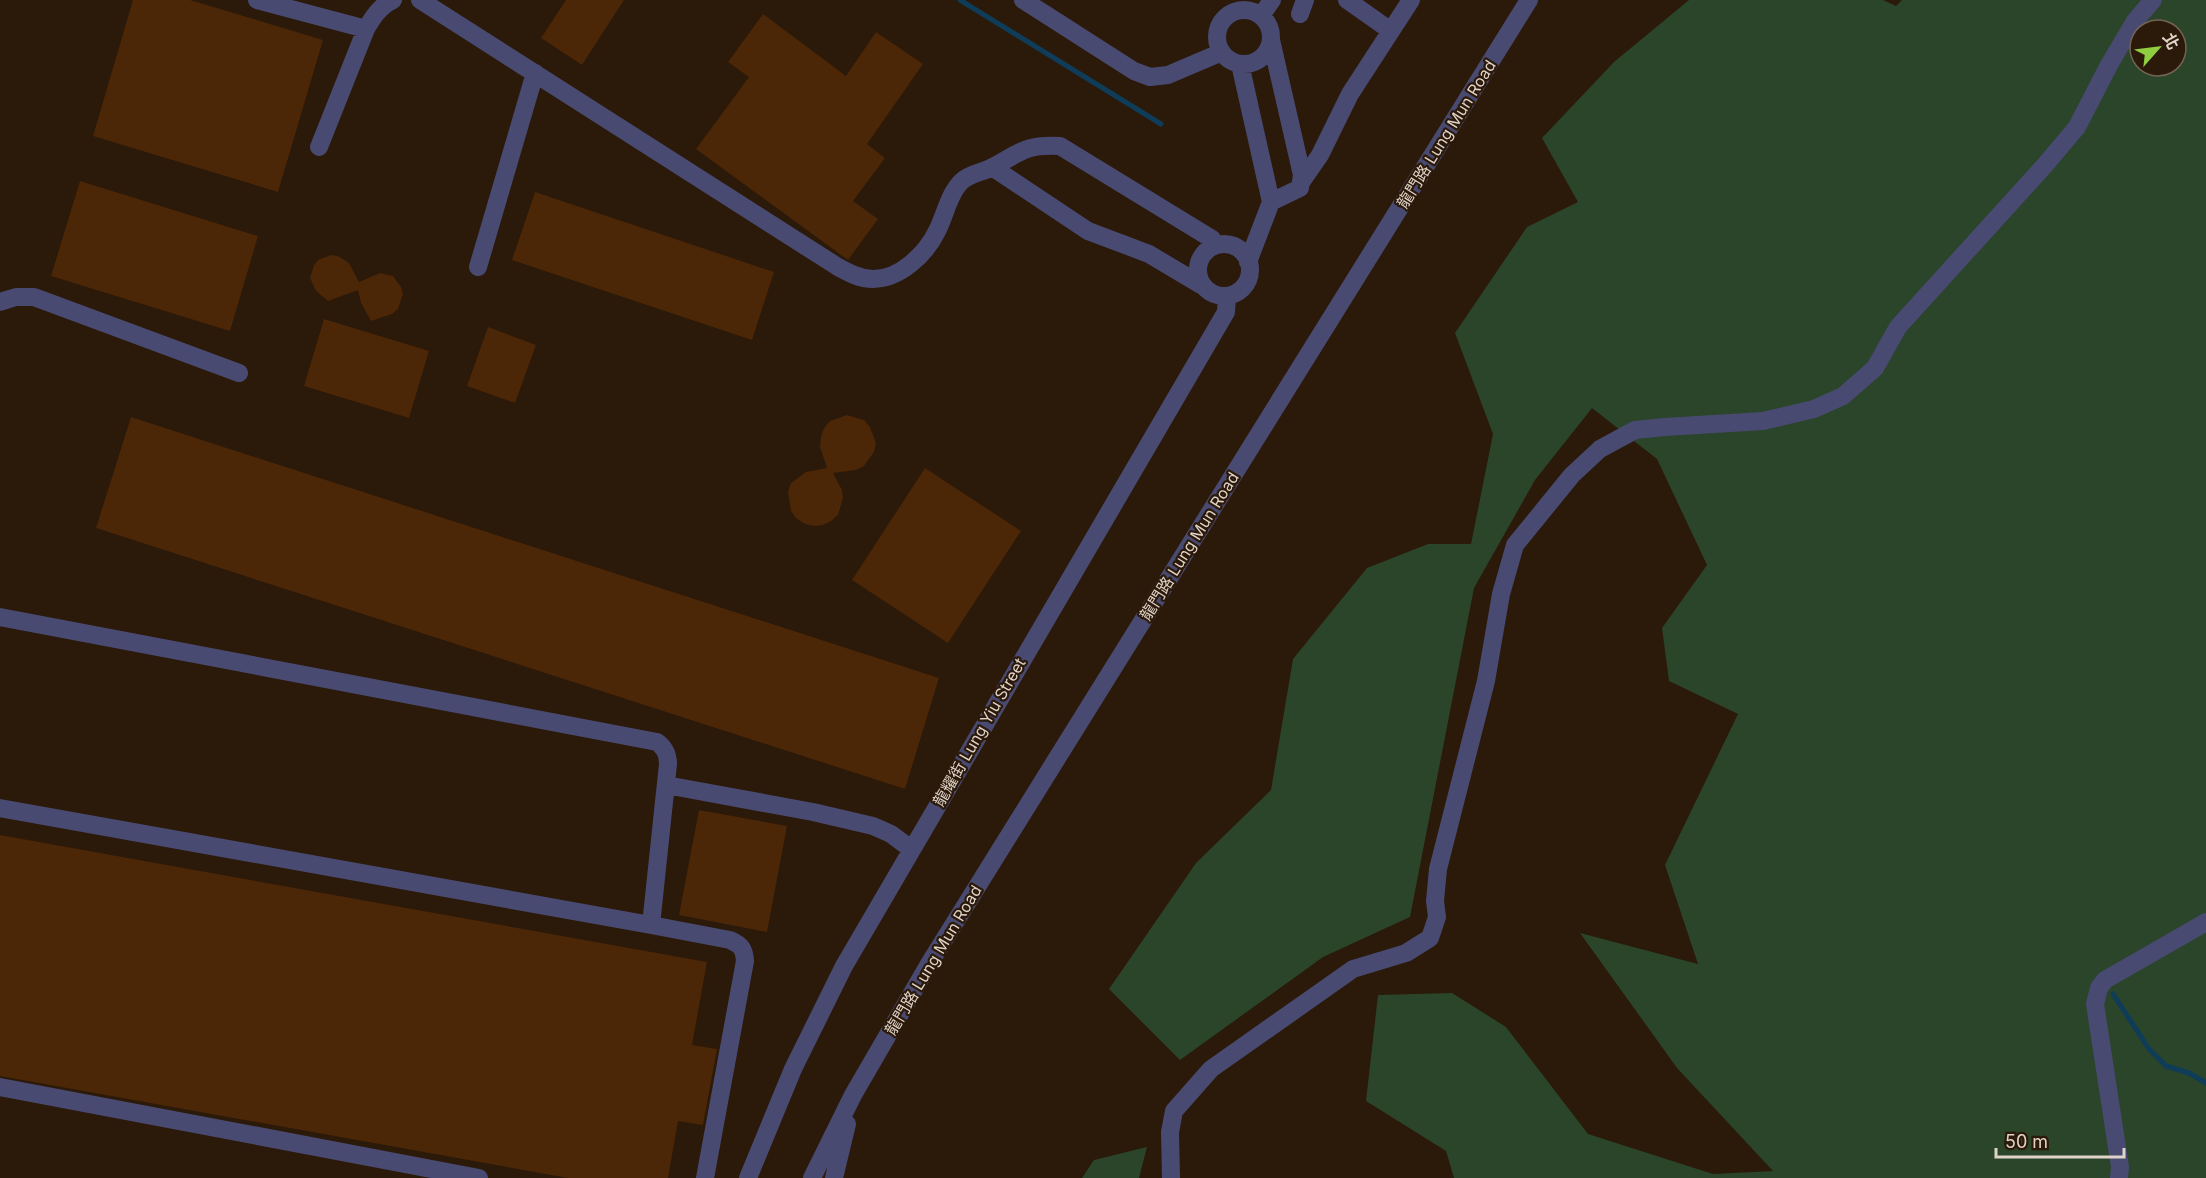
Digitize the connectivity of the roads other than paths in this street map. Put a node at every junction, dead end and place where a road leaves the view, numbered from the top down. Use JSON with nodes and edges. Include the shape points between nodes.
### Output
{"nodes":[{"id":1,"x":257,"y":0,"type":"edge"},
{"id":2,"x":393,"y":0,"type":"edge"},
{"id":3,"x":420,"y":0,"type":"edge"},
{"id":4,"x":1023,"y":0,"type":"edge"},
{"id":5,"x":1272,"y":0,"type":"edge"},
{"id":6,"x":1347,"y":0,"type":"edge"},
{"id":7,"x":1411,"y":0,"type":"edge"},
{"id":8,"x":1529,"y":0,"type":"edge"},
{"id":9,"x":2153,"y":0,"type":"edge"},
{"id":10,"x":1261,"y":16,"type":"junction"},
{"id":11,"x":366,"y":29,"type":"junction"},
{"id":12,"x":1391,"y":32,"type":"junction"},
{"id":13,"x":1271,"y":40,"type":"junction"},
{"id":14,"x":1222,"y":52,"type":"junction"},
{"id":15,"x":1240,"y":64,"type":"junction"},
{"id":16,"x":536,"y":73,"type":"junction"},
{"id":17,"x":319,"y":147,"type":"dead end"},
{"id":18,"x":992,"y":167,"type":"junction"},
{"id":19,"x":1302,"y":181,"type":"junction"},
{"id":20,"x":1271,"y":202,"type":"junction"},
{"id":21,"x":1216,"y":246,"type":"junction"},
{"id":22,"x":1248,"y":262,"type":"junction"},
{"id":23,"x":478,"y":267,"type":"dead end"},
{"id":24,"x":1202,"y":285,"type":"junction"},
{"id":25,"x":1227,"y":296,"type":"junction"},
{"id":26,"x":0,"y":302,"type":"edge"},
{"id":27,"x":239,"y":372,"type":"dead end"},
{"id":28,"x":0,"y":617,"type":"edge"},
{"id":29,"x":666,"y":785,"type":"junction"},
{"id":30,"x":0,"y":808,"type":"edge"},
{"id":31,"x":911,"y":849,"type":"junction"},
{"id":32,"x":2206,"y":922,"type":"edge"},
{"id":33,"x":651,"y":925,"type":"junction"},
{"id":34,"x":0,"y":1087,"type":"edge"},
{"id":35,"x":853,"y":1095,"type":"junction"},
{"id":36,"x":478,"y":1178,"type":"edge"},
{"id":37,"x":705,"y":1178,"type":"edge"},
{"id":38,"x":748,"y":1178,"type":"edge"},
{"id":39,"x":812,"y":1178,"type":"edge"},
{"id":40,"x":834,"y":1178,"type":"edge"},
{"id":41,"x":1172,"y":1178,"type":"edge"},
{"id":42,"x":2119,"y":1178,"type":"edge"}],
"edges":[{"from":1,"to":11,"type":"street"},
{"from":2,"to":11,"type":"street","via":[[384,4]]},
{"from":3,"to":16,"type":"street"},
{"from":4,"to":14,"type":"street","via":[[1134,71],[1150,77],[1168,75]]},
{"from":5,"to":10,"type":"street"},
{"from":6,"to":12,"type":"street"},
{"from":7,"to":12,"type":"street"},
{"from":8,"to":35,"type":"street","name":"龍門路 Lung Mun Road","via":[[929,964]]},
{"from":9,"to":41,"type":"street","via":[[2134,21],[2077,127],[1898,327],[1875,368],[1843,396],[1814,409],[1763,421],[1635,430],[1600,449],[1572,475],[1515,545],[1486,681],[1438,869],[1437,917],[1430,938],[1406,953],[1353,969],[1211,1069],[1174,1111],[1170,1132]]},
{"from":10,"to":13,"type":"street"},
{"from":10,"to":14,"type":"street","via":[[1245,10],[1229,15],[1219,28],[1218,45]]},
{"from":11,"to":17,"type":"street"},
{"from":12,"to":19,"type":"street","via":[[1350,94],[1320,155]]},
{"from":13,"to":15,"type":"street","via":[[1264,56]]},
{"from":13,"to":19,"type":"street"},
{"from":14,"to":15,"type":"street"},
{"from":15,"to":20,"type":"street"},
{"from":16,"to":18,"type":"street","via":[[857,276],[874,279],[908,266],[936,233],[961,182]]},
{"from":16,"to":23,"type":"street"},
{"from":18,"to":21,"type":"street","via":[[1017,152],[1040,145],[1060,146],[1212,239]]},
{"from":18,"to":24,"type":"street","via":[[1088,231],[1149,254]]},
{"from":19,"to":20,"type":"street","via":[[1300,188]]},
{"from":20,"to":22,"type":"street"},
{"from":21,"to":22,"type":"street","via":[[1236,247]]},
{"from":21,"to":24,"type":"street","via":[[1199,260],[1198,277]]},
{"from":22,"to":25,"type":"street","via":[[1246,285]]},
{"from":24,"to":25,"type":"street","via":[[1215,295]]},
{"from":25,"to":31,"type":"street","name":"龍耀街 Lung Yiu Street","via":[[1226,312]]},
{"from":26,"to":27,"type":"street","via":[[34,297]]},
{"from":28,"to":29,"type":"street","via":[[647,739],[657,742],[668,755]]},
{"from":29,"to":31,"type":"street","via":[[873,826]]},
{"from":29,"to":33,"type":"street"},
{"from":30,"to":33,"type":"street"},
{"from":31,"to":38,"type":"street","name":"龍耀街 Lung Yiu Street","via":[[844,966],[793,1069]]},
{"from":32,"to":42,"type":"street","via":[[2106,980],[2099,988],[2095,1004],[2110,1090]]},
{"from":33,"to":37,"type":"street","via":[[730,940],[740,945],[744,953]]},
{"from":34,"to":36,"type":"street"},
{"from":35,"to":39,"type":"street","name":"龍門路 Lung Mun Road"},
{"from":35,"to":40,"type":"street","name":"龍門路 Lung Mun Road"}]}
